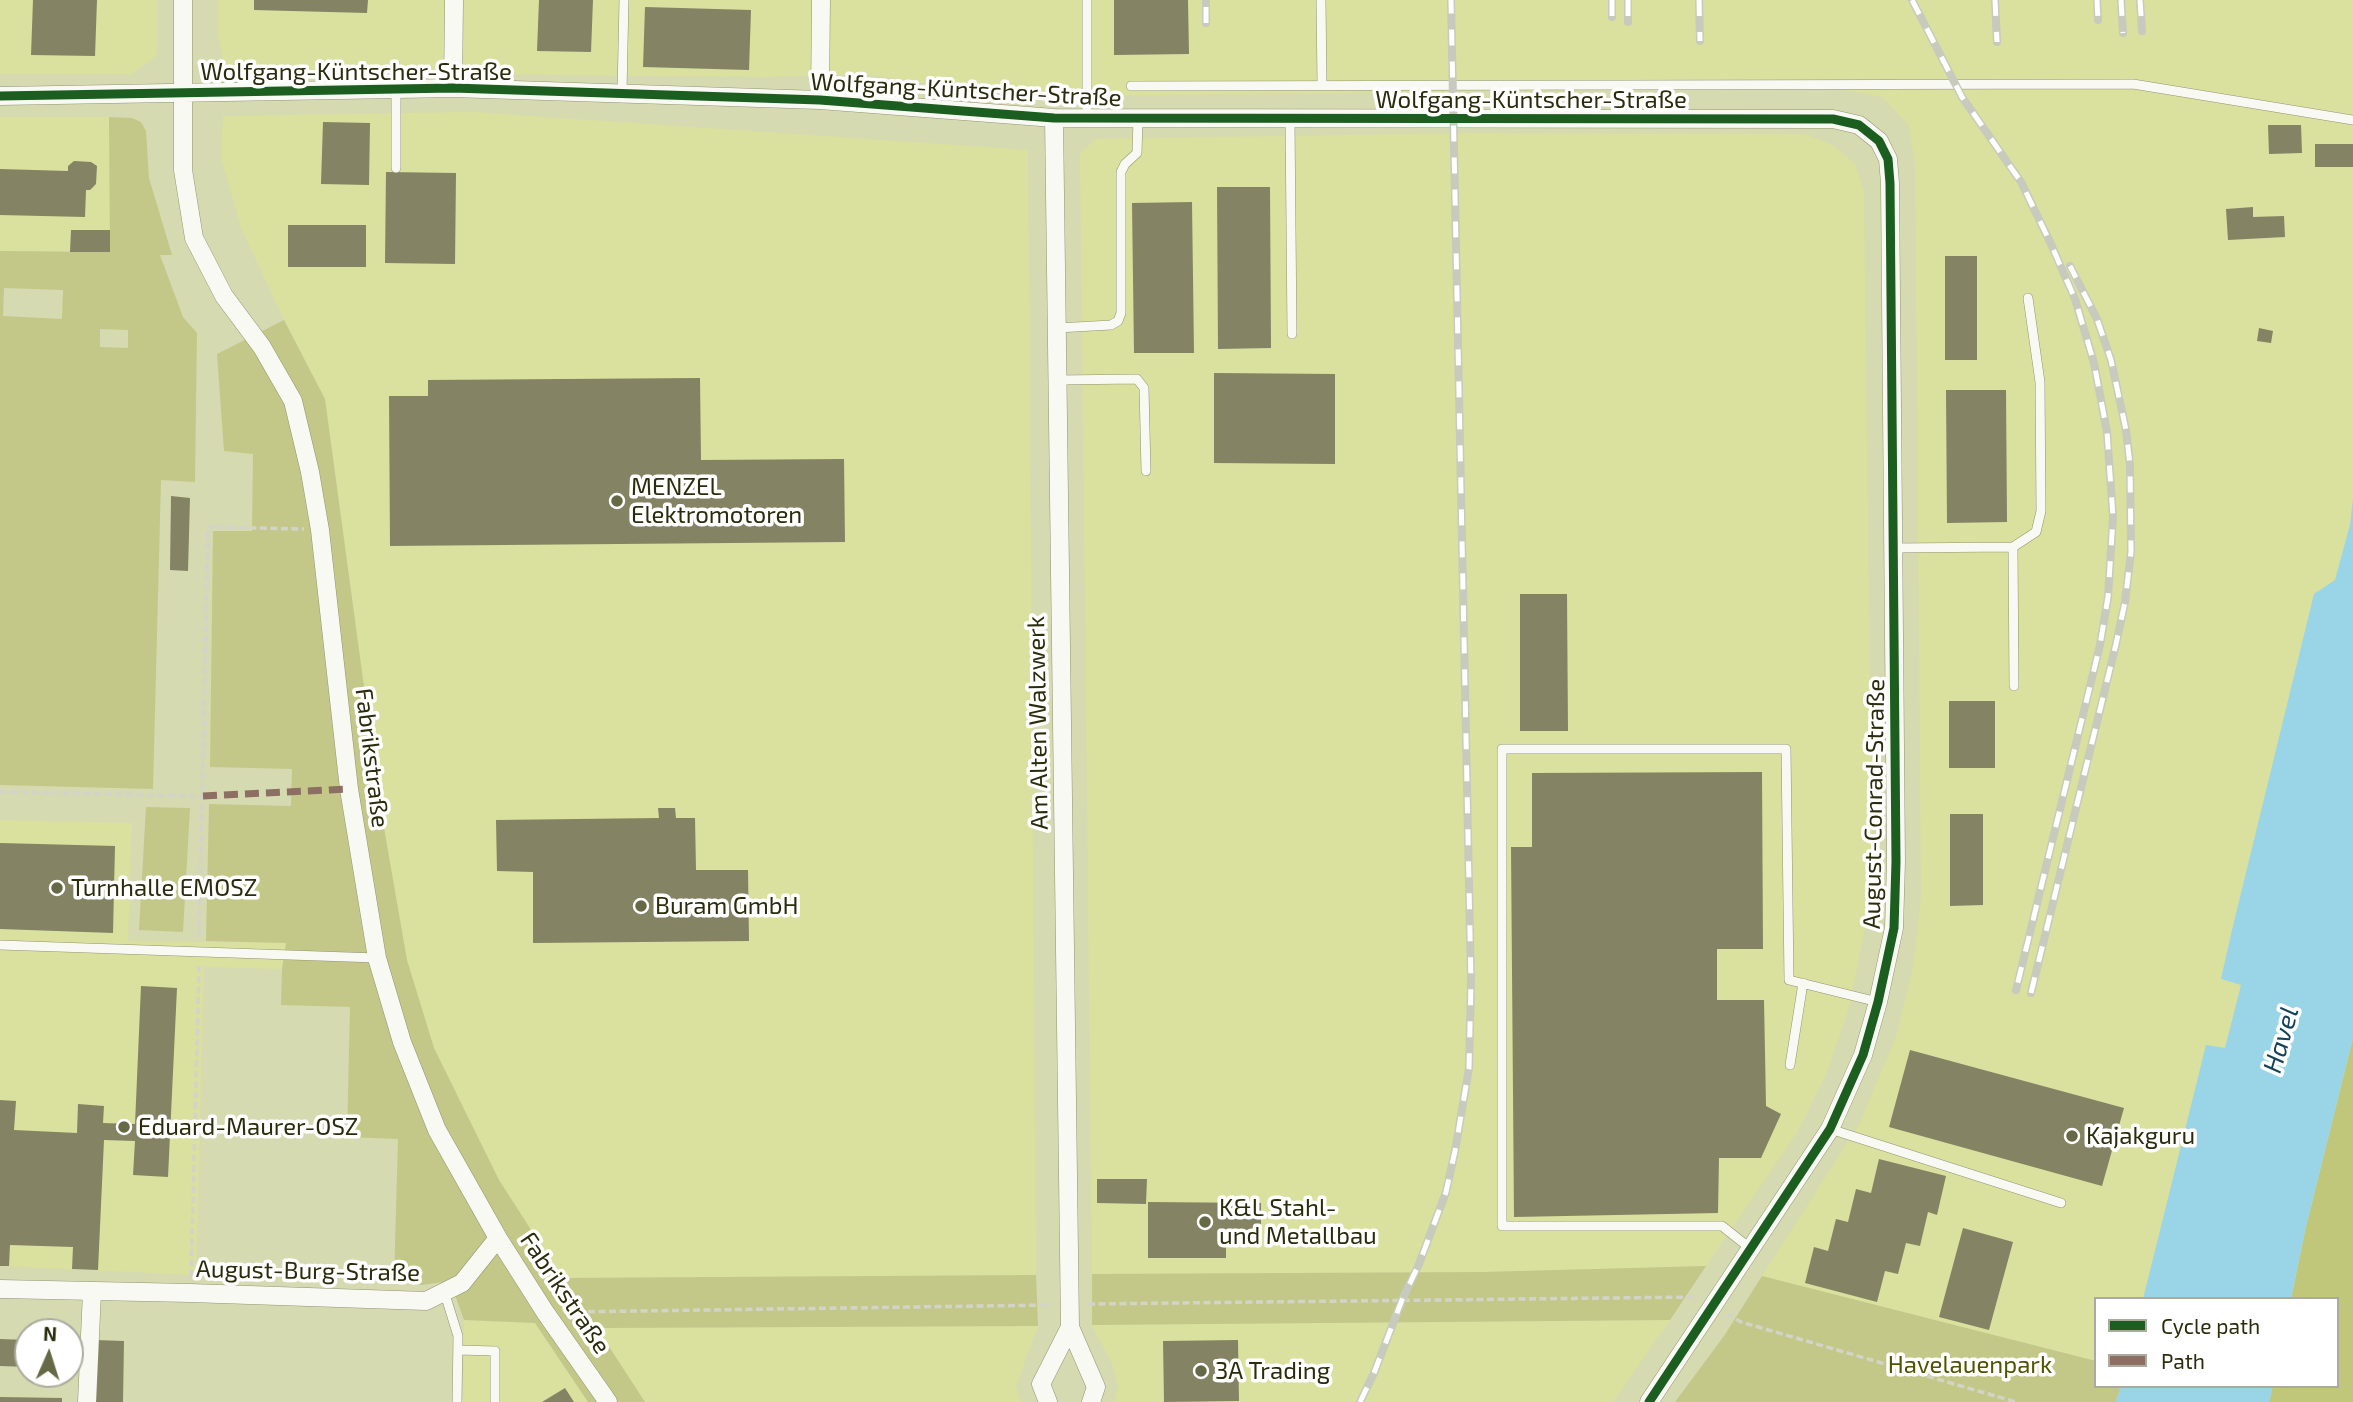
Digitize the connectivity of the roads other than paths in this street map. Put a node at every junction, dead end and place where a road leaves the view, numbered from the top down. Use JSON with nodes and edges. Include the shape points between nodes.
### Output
{"nodes":[{"id":1,"x":183,"y":0,"type":"edge"},
{"id":2,"x":454,"y":0,"type":"edge"},
{"id":3,"x":624,"y":0,"type":"edge"},
{"id":4,"x":821,"y":0,"type":"edge"},
{"id":5,"x":1087,"y":0,"type":"edge"},
{"id":6,"x":1321,"y":0,"type":"edge"},
{"id":7,"x":1322,"y":85,"type":"junction"},
{"id":8,"x":1131,"y":86,"type":"dead end"},
{"id":9,"x":453,"y":88,"type":"junction"},
{"id":10,"x":396,"y":89,"type":"junction"},
{"id":11,"x":183,"y":92,"type":"junction"},
{"id":12,"x":622,"y":93,"type":"junction"},
{"id":13,"x":0,"y":96,"type":"edge"},
{"id":14,"x":820,"y":100,"type":"junction"},
{"id":15,"x":1054,"y":118,"type":"junction"},
{"id":16,"x":1087,"y":119,"type":"junction"},
{"id":17,"x":1138,"y":119,"type":"junction"},
{"id":18,"x":1290,"y":120,"type":"junction"},
{"id":19,"x":2353,"y":120,"type":"edge"},
{"id":20,"x":397,"y":168,"type":"dead end"},
{"id":21,"x":1889,"y":183,"type":"joint"},
{"id":22,"x":2028,"y":298,"type":"dead end"},
{"id":23,"x":1057,"y":328,"type":"junction"},
{"id":24,"x":1292,"y":334,"type":"dead end"},
{"id":25,"x":1058,"y":380,"type":"junction"},
{"id":26,"x":1146,"y":471,"type":"dead end"},
{"id":27,"x":2013,"y":547,"type":"junction"},
{"id":28,"x":1893,"y":548,"type":"junction"},
{"id":29,"x":2014,"y":686,"type":"dead end"},
{"id":30,"x":0,"y":945,"type":"edge"},
{"id":31,"x":377,"y":958,"type":"junction"},
{"id":32,"x":1803,"y":983,"type":"junction"},
{"id":33,"x":1878,"y":1002,"type":"junction"},
{"id":34,"x":1790,"y":1065,"type":"dead end"},
{"id":35,"x":1830,"y":1129,"type":"junction"},
{"id":36,"x":2061,"y":1203,"type":"dead end"},
{"id":37,"x":498,"y":1238,"type":"junction"},
{"id":38,"x":1751,"y":1249,"type":"junction"},
{"id":39,"x":0,"y":1289,"type":"edge"},
{"id":40,"x":92,"y":1292,"type":"junction"},
{"id":41,"x":444,"y":1292,"type":"junction"},
{"id":42,"x":1070,"y":1327,"type":"junction"},
{"id":43,"x":458,"y":1350,"type":"junction"},
{"id":44,"x":87,"y":1402,"type":"edge"},
{"id":45,"x":457,"y":1402,"type":"edge"},
{"id":46,"x":495,"y":1402,"type":"edge"},
{"id":47,"x":608,"y":1402,"type":"edge"},
{"id":48,"x":1048,"y":1402,"type":"edge"},
{"id":49,"x":1091,"y":1402,"type":"edge"},
{"id":50,"x":1649,"y":1402,"type":"edge"}],
"edges":[{"from":1,"to":11,"type":"street","name":"Fabrikstraße"},
{"from":2,"to":9,"type":"street"},
{"from":3,"to":12,"type":"lane"},
{"from":4,"to":14,"type":"street","name":"Wolfgang-Küntscher-Straße"},
{"from":5,"to":16,"type":"lane"},
{"from":6,"to":7,"type":"lane"},
{"from":7,"to":8,"type":"lane"},
{"from":7,"to":19,"type":"lane","via":[[2133,84]]},
{"from":9,"to":10,"type":"street","name":"Wolfgang-Küntscher-Straße"},
{"from":9,"to":12,"type":"street","name":"Wolfgang-Küntscher-Straße"},
{"from":10,"to":11,"type":"street","name":"Wolfgang-Küntscher-Straße"},
{"from":10,"to":20,"type":"lane"},
{"from":11,"to":13,"type":"street","name":"Wolfgang-Küntscher-Straße"},
{"from":11,"to":31,"type":"street","name":"Fabrikstraße","via":[[183,170],[194,238],[224,296],[262,347],[293,401],[310,472],[349,789]]},
{"from":12,"to":14,"type":"street","name":"Wolfgang-Küntscher-Straße"},
{"from":14,"to":15,"type":"street","name":"Wolfgang-Küntscher-Straße"},
{"from":15,"to":16,"type":"street","name":"Wolfgang-Küntscher-Straße"},
{"from":15,"to":23,"type":"street","name":"Am Alten Walzwerk"},
{"from":16,"to":17,"type":"street","name":"Wolfgang-Küntscher-Straße"},
{"from":17,"to":18,"type":"street","name":"Wolfgang-Küntscher-Straße"},
{"from":17,"to":23,"type":"lane","via":[[1138,153],[1121,172],[1118,321],[1111,326]]},
{"from":18,"to":21,"type":"street","name":"Wolfgang-Küntscher-Straße","via":[[1833,119],[1860,125],[1879,141],[1888,159]]},
{"from":18,"to":24,"type":"lane"},
{"from":21,"to":28,"type":"street","name":"August-Conrad-Straße"},
{"from":22,"to":27,"type":"lane","via":[[2040,382],[2041,512],[2036,532]]},
{"from":23,"to":25,"type":"street","name":"Am Alten Walzwerk"},
{"from":25,"to":26,"type":"lane","via":[[1137,379],[1144,388]]},
{"from":25,"to":42,"type":"street","name":"Am Alten Walzwerk"},
{"from":27,"to":28,"type":"lane"},
{"from":27,"to":29,"type":"lane"},
{"from":28,"to":33,"type":"street","name":"August-Conrad-Straße","via":[[1895,915]]},
{"from":30,"to":31,"type":"lane"},
{"from":31,"to":37,"type":"street","name":"Fabrikstraße","via":[[402,1042],[437,1130]]},
{"from":32,"to":33,"type":"lane"},
{"from":32,"to":34,"type":"lane"},
{"from":32,"to":38,"type":"lane","via":[[1788,980],[1786,749],[1502,749],[1502,1226],[1722,1226]]},
{"from":33,"to":35,"type":"street","name":"August-Conrad-Straße","via":[[1863,1055]]},
{"from":35,"to":36,"type":"lane"},
{"from":35,"to":38,"type":"street","name":"August-Conrad-Straße"},
{"from":37,"to":41,"type":"street","name":"August-Burg-Straße","via":[[462,1283]]},
{"from":37,"to":47,"type":"street","name":"Fabrikstraße"},
{"from":38,"to":50,"type":"street","name":"August-Conrad-Straße"},
{"from":39,"to":40,"type":"street","name":"August-Burg-Straße"},
{"from":40,"to":41,"type":"street","name":"August-Burg-Straße","via":[[426,1301]]},
{"from":40,"to":44,"type":"street"},
{"from":41,"to":43,"type":"lane"},
{"from":42,"to":48,"type":"street","name":"Am Alten Walzwerk","via":[[1041,1384]]},
{"from":42,"to":49,"type":"street","name":"Am Alten Walzwerk","via":[[1096,1387]]},
{"from":43,"to":45,"type":"lane"},
{"from":43,"to":46,"type":"lane","via":[[495,1351]]}]}
